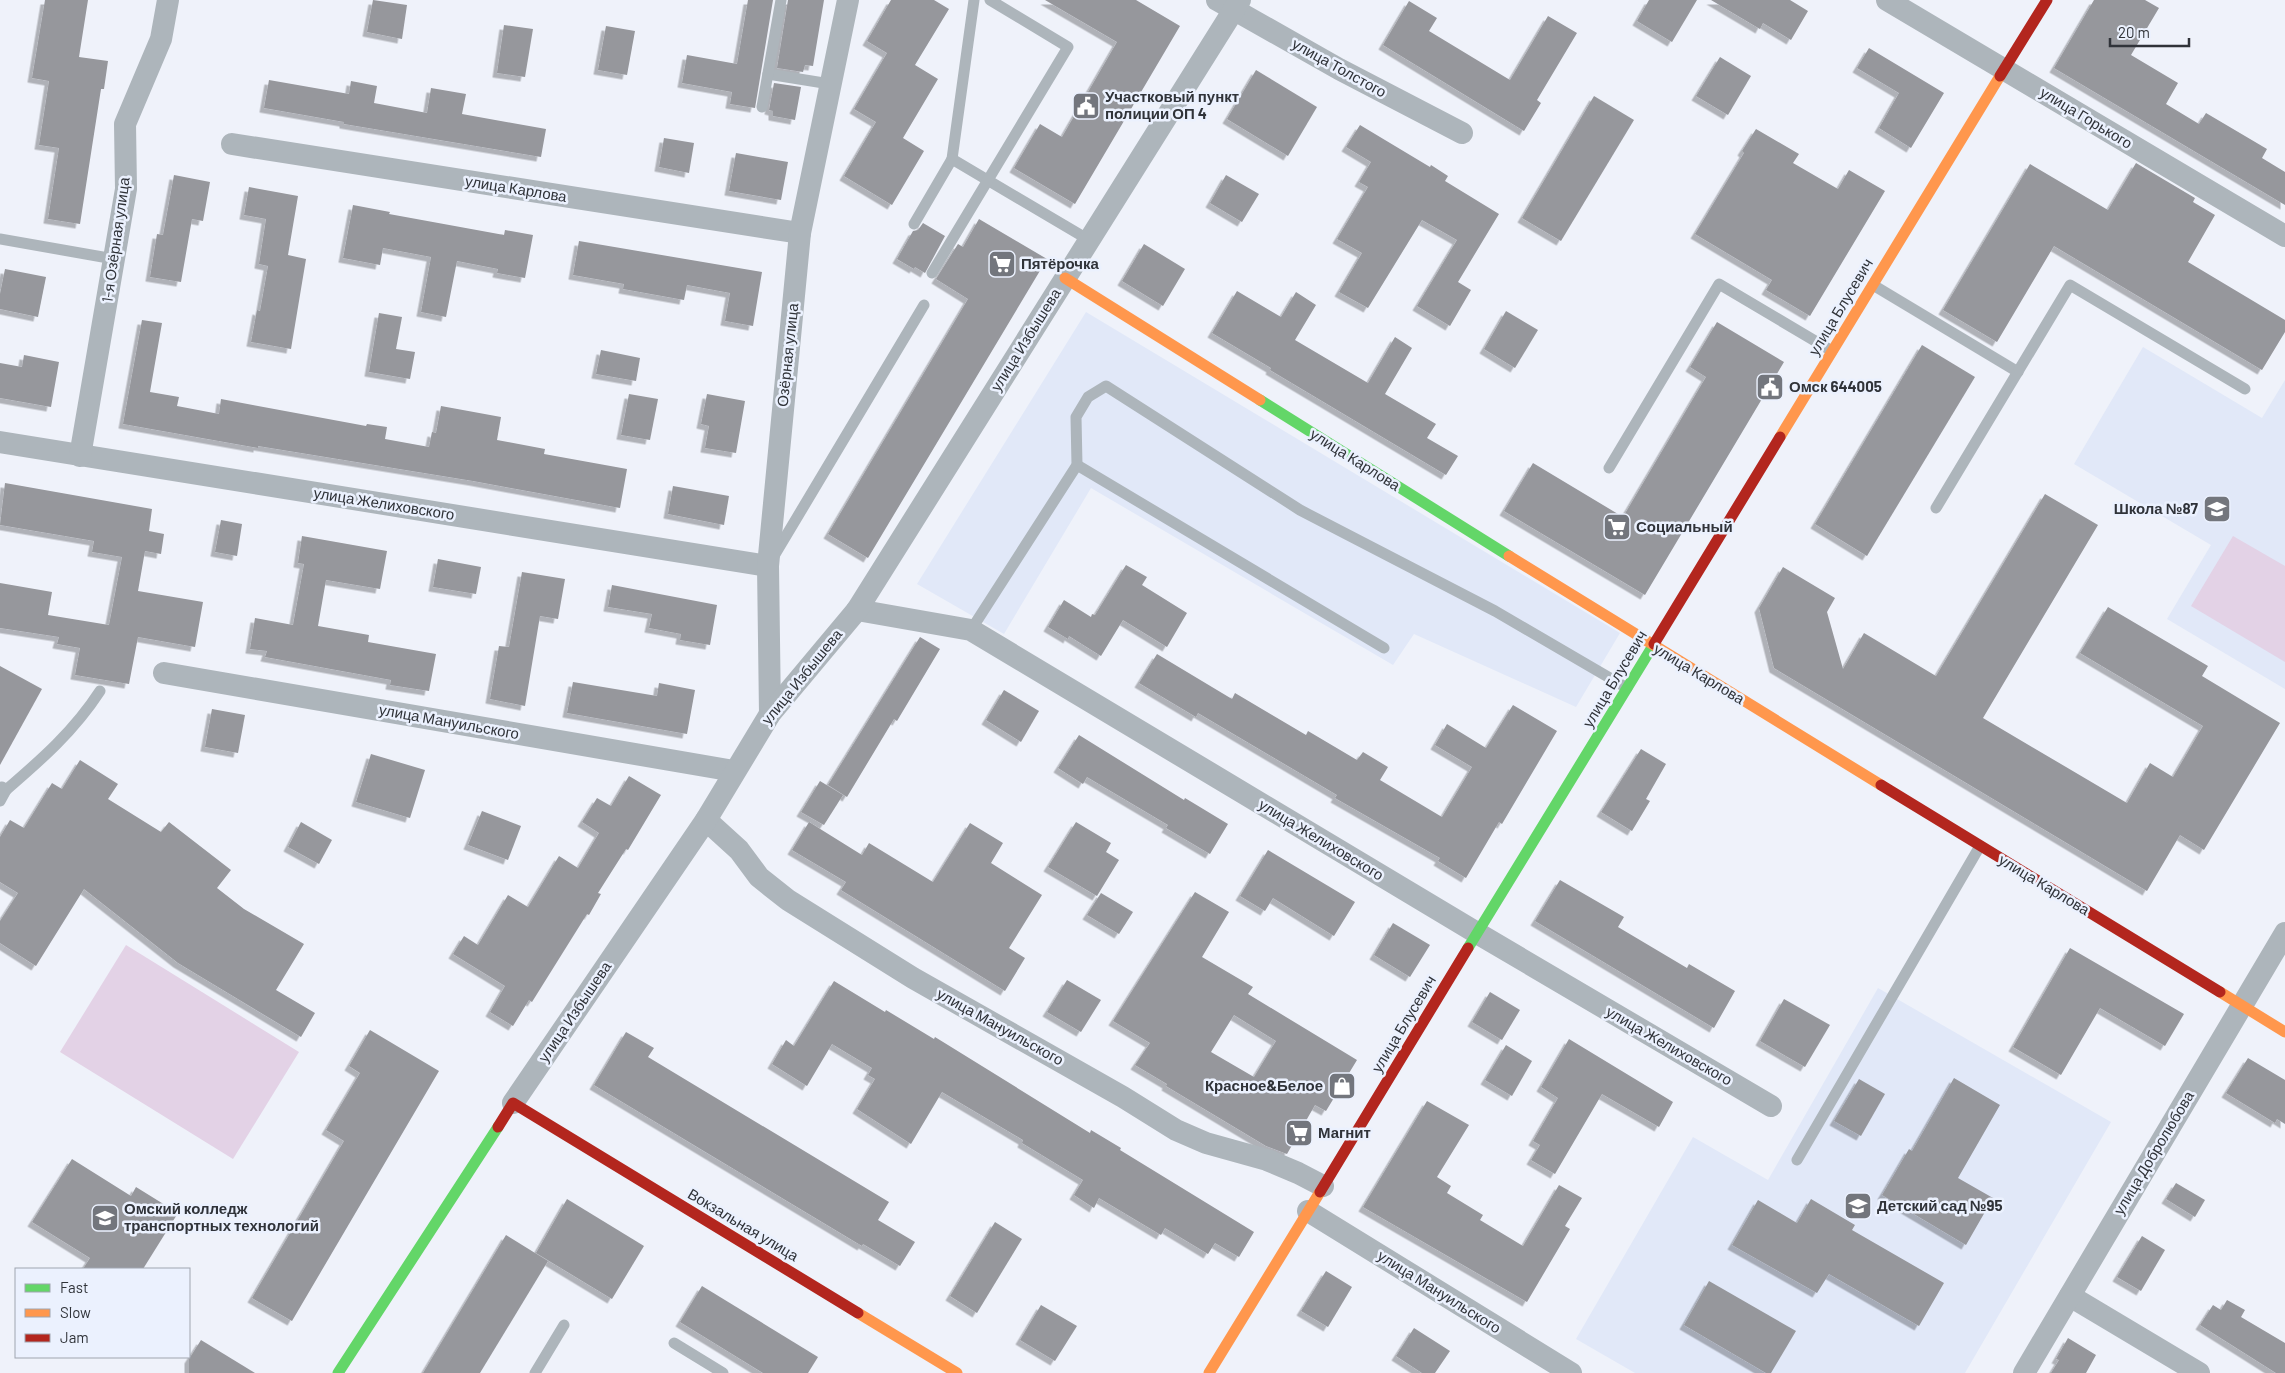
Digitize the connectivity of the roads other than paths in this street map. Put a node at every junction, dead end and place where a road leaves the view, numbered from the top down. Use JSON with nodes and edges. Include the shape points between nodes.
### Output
{"nodes":[{"id":1,"x":168,"y":0,"type":"edge"},
{"id":2,"x":781,"y":0,"type":"edge"},
{"id":3,"x":848,"y":0,"type":"edge"},
{"id":4,"x":974,"y":0,"type":"edge"},
{"id":5,"x":990,"y":0,"type":"edge"},
{"id":6,"x":1887,"y":0,"type":"edge"},
{"id":7,"x":2047,"y":0,"type":"edge"},
{"id":8,"x":1230,"y":3,"type":"edge"},
{"id":9,"x":2004,"y":70,"type":"junction"},
{"id":10,"x":768,"y":74,"type":"junction"},
{"id":11,"x":830,"y":84,"type":"junction"},
{"id":12,"x":762,"y":107,"type":"dead end"},
{"id":13,"x":1462,"y":134,"type":"dead end"},
{"id":14,"x":232,"y":144,"type":"dead end"},
{"id":15,"x":952,"y":159,"type":"junction"},
{"id":16,"x":988,"y":180,"type":"junction"},
{"id":17,"x":914,"y":224,"type":"dead end"},
{"id":18,"x":800,"y":233,"type":"junction"},
{"id":19,"x":2285,"y":236,"type":"edge"},
{"id":20,"x":0,"y":239,"type":"edge"},
{"id":21,"x":1088,"y":240,"type":"junction"},
{"id":22,"x":114,"y":259,"type":"junction"},
{"id":23,"x":932,"y":273,"type":"dead end"},
{"id":24,"x":1065,"y":278,"type":"junction"},
{"id":25,"x":1873,"y":285,"type":"junction"},
{"id":26,"x":924,"y":305,"type":"dead end"},
{"id":27,"x":1832,"y":351,"type":"junction"},
{"id":28,"x":2018,"y":372,"type":"junction"},
{"id":29,"x":2245,"y":390,"type":"dead end"},
{"id":30,"x":0,"y":442,"type":"edge"},
{"id":31,"x":80,"y":456,"type":"junction"},
{"id":32,"x":1077,"y":465,"type":"junction"},
{"id":33,"x":1609,"y":468,"type":"dead end"},
{"id":34,"x":1936,"y":508,"type":"dead end"},
{"id":35,"x":768,"y":566,"type":"junction"},
{"id":36,"x":857,"y":610,"type":"junction"},
{"id":37,"x":971,"y":630,"type":"junction"},
{"id":38,"x":1652,"y":646,"type":"junction"},
{"id":39,"x":1384,"y":648,"type":"dead end"},
{"id":40,"x":164,"y":673,"type":"dead end"},
{"id":41,"x":1627,"y":688,"type":"junction"},
{"id":42,"x":100,"y":691,"type":"dead end"},
{"id":43,"x":770,"y":714,"type":"junction"},
{"id":44,"x":734,"y":771,"type":"junction"},
{"id":45,"x":3,"y":788,"type":"edge"},
{"id":46,"x":0,"y":801,"type":"edge"},
{"id":47,"x":706,"y":820,"type":"junction"},
{"id":48,"x":1980,"y":845,"type":"junction"},
{"id":49,"x":1477,"y":933,"type":"junction"},
{"id":50,"x":2285,"y":933,"type":"edge"},
{"id":51,"x":2242,"y":1005,"type":"junction"},
{"id":52,"x":2285,"y":1032,"type":"edge"},
{"id":53,"x":513,"y":1103,"type":"junction"},
{"id":54,"x":1771,"y":1106,"type":"dead end"},
{"id":55,"x":1797,"y":1160,"type":"dead end"},
{"id":56,"x":1322,"y":1186,"type":"junction"},
{"id":57,"x":1308,"y":1210,"type":"junction"},
{"id":58,"x":2070,"y":1296,"type":"junction"},
{"id":59,"x":564,"y":1325,"type":"dead end"},
{"id":60,"x":674,"y":1343,"type":"dead end"},
{"id":61,"x":719,"y":1372,"type":"edge"},
{"id":62,"x":338,"y":1373,"type":"edge"},
{"id":63,"x":535,"y":1373,"type":"edge"},
{"id":64,"x":957,"y":1373,"type":"edge"},
{"id":65,"x":1208,"y":1373,"type":"edge"},
{"id":66,"x":1570,"y":1373,"type":"edge"},
{"id":67,"x":2024,"y":1373,"type":"edge"},
{"id":68,"x":2199,"y":1373,"type":"edge"}],
"edges":[{"from":1,"to":22,"type":"street","name":"1-я Озёрная улица","via":[[161,39],[125,124],[126,190]]},
{"from":2,"to":10,"type":"lane"},
{"from":3,"to":11,"type":"street","name":"Озёрная улица"},
{"from":4,"to":15,"type":"lane"},
{"from":5,"to":16,"type":"lane","via":[[1068,47]]},
{"from":6,"to":9,"type":"street","name":"улица Горького"},
{"from":7,"to":9,"type":"main road","name":"улица Блусевич"},
{"from":8,"to":13,"type":"street","name":"улица Толстого","via":[[1339,69]]},
{"from":8,"to":21,"type":"street","name":"улица Избышева"},
{"from":9,"to":19,"type":"street","name":"улица Горького"},
{"from":9,"to":25,"type":"main road","name":"улица Блусевич"},
{"from":10,"to":11,"type":"lane"},
{"from":10,"to":12,"type":"lane"},
{"from":11,"to":18,"type":"street","name":"Озёрная улица"},
{"from":14,"to":18,"type":"street","name":"улица Карлова"},
{"from":15,"to":16,"type":"lane"},
{"from":15,"to":17,"type":"lane"},
{"from":16,"to":21,"type":"lane"},
{"from":16,"to":23,"type":"lane"},
{"from":18,"to":35,"type":"street","name":"Озёрная улица"},
{"from":20,"to":22,"type":"lane"},
{"from":21,"to":24,"type":"street","name":"улица Избышева"},
{"from":22,"to":31,"type":"street","name":"1-я Озёрная улица"},
{"from":24,"to":36,"type":"street","name":"улица Избышева"},
{"from":24,"to":38,"type":"main road","name":"улица Карлова"},
{"from":25,"to":27,"type":"main road","name":"улица Блусевич"},
{"from":25,"to":28,"type":"lane"},
{"from":26,"to":35,"type":"lane"},
{"from":27,"to":33,"type":"lane","via":[[1719,284]]},
{"from":27,"to":38,"type":"main road","name":"улица Блусевич"},
{"from":28,"to":29,"type":"lane","via":[[2070,285]]},
{"from":28,"to":34,"type":"lane"},
{"from":30,"to":31,"type":"street","name":"улица Желиховского"},
{"from":31,"to":35,"type":"street","name":"улица Желиховского"},
{"from":32,"to":37,"type":"lane"},
{"from":32,"to":39,"type":"lane"},
{"from":32,"to":41,"type":"lane","via":[[1076,417],[1088,397],[1106,386],[1300,510],[1495,611]]},
{"from":35,"to":43,"type":"street","name":"Озёрная улица"},
{"from":36,"to":37,"type":"street","name":"улица Желиховского"},
{"from":36,"to":43,"type":"street","name":"улица Избышева"},
{"from":37,"to":49,"type":"street","name":"улица Желиховского"},
{"from":38,"to":41,"type":"main road","name":"улица Блусевич"},
{"from":38,"to":48,"type":"main road","name":"улица Карлова"},
{"from":40,"to":44,"type":"street","name":"улица Мануильского"},
{"from":41,"to":49,"type":"main road","name":"улица Блусевич"},
{"from":42,"to":45,"type":"lane","via":[[84,717],[58,744]]},
{"from":43,"to":44,"type":"street","name":"улица Избышева"},
{"from":44,"to":47,"type":"street","name":"улица Избышева"},
{"from":45,"to":46,"type":"lane"},
{"from":47,"to":53,"type":"street","name":"улица Избышева"},
{"from":47,"to":56,"type":"street","name":"улица Мануильского","via":[[739,850],[759,877],[788,900],[913,978],[1176,1130],[1206,1143],[1267,1160]]},
{"from":48,"to":51,"type":"main road","name":"улица Карлова"},
{"from":48,"to":55,"type":"lane"},
{"from":49,"to":54,"type":"street","name":"улица Желиховского"},
{"from":49,"to":56,"type":"main road","name":"улица Блусевич"},
{"from":50,"to":51,"type":"street","name":"улица Добролюбова"},
{"from":51,"to":52,"type":"main road","name":"улица Карлова"},
{"from":51,"to":58,"type":"street","name":"улица Добролюбова"},
{"from":53,"to":62,"type":"main road","name":"улица Избышева"},
{"from":53,"to":64,"type":"main road","name":"Вокзальная улица"},
{"from":56,"to":57,"type":"main road","name":"улица Блусевич"},
{"from":57,"to":65,"type":"main road","name":"улица Блусевич"},
{"from":57,"to":66,"type":"street","name":"улица Мануильского"},
{"from":58,"to":67,"type":"street","name":"улица Добролюбова"},
{"from":58,"to":68,"type":"street"},
{"from":59,"to":63,"type":"lane"},
{"from":60,"to":61,"type":"lane"}]}
